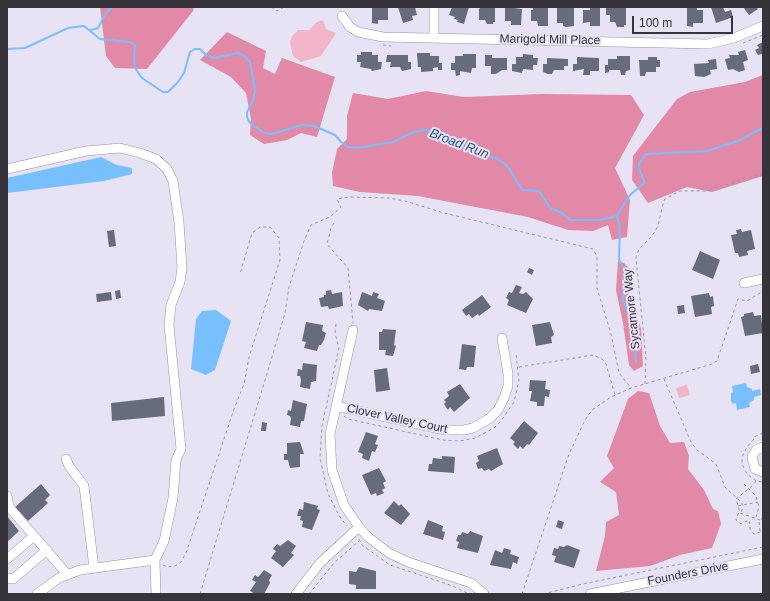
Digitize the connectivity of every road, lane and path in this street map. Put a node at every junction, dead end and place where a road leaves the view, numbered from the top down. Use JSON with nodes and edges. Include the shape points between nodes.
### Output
{"nodes":[{"id":1,"x":271,"y":7,"type":"edge"},
{"id":2,"x":284,"y":7,"type":"edge"},
{"id":3,"x":434,"y":7,"type":"edge"},
{"id":4,"x":342,"y":16,"type":"dead end"},
{"id":5,"x":763,"y":26,"type":"edge"},
{"id":6,"x":434,"y":38,"type":"junction"},
{"id":7,"x":7,"y":169,"type":"edge"},
{"id":8,"x":763,"y":174,"type":"edge"},
{"id":9,"x":334,"y":223,"type":"dead end"},
{"id":10,"x":240,"y":274,"type":"dead end"},
{"id":11,"x":763,"y":279,"type":"edge"},
{"id":12,"x":744,"y":283,"type":"dead end"},
{"id":13,"x":763,"y":291,"type":"edge"},
{"id":14,"x":336,"y":324,"type":"dead end"},
{"id":15,"x":353,"y":330,"type":"joint"},
{"id":16,"x":502,"y":338,"type":"dead end"},
{"id":17,"x":516,"y":355,"type":"dead end"},
{"id":18,"x":518,"y":367,"type":"junction"},
{"id":19,"x":664,"y":379,"type":"junction"},
{"id":20,"x":645,"y":385,"type":"junction"},
{"id":21,"x":631,"y":388,"type":"junction"},
{"id":22,"x":616,"y":395,"type":"junction"},
{"id":23,"x":325,"y":409,"type":"junction"},
{"id":24,"x":336,"y":409,"type":"junction"},
{"id":25,"x":763,"y":448,"type":"edge"},
{"id":26,"x":66,"y":459,"type":"dead end"},
{"id":27,"x":763,"y":472,"type":"edge"},
{"id":28,"x":756,"y":481,"type":"dead end"},
{"id":29,"x":744,"y":484,"type":"dead end"},
{"id":30,"x":750,"y":488,"type":"junction"},
{"id":31,"x":7,"y":496,"type":"edge"},
{"id":32,"x":737,"y":498,"type":"junction"},
{"id":33,"x":758,"y":502,"type":"junction"},
{"id":34,"x":743,"y":505,"type":"junction"},
{"id":35,"x":738,"y":506,"type":"junction"},
{"id":36,"x":740,"y":513,"type":"junction"},
{"id":37,"x":763,"y":517,"type":"edge"},
{"id":38,"x":756,"y":518,"type":"junction"},
{"id":39,"x":760,"y":520,"type":"junction"},
{"id":40,"x":357,"y":529,"type":"junction"},
{"id":41,"x":762,"y":531,"type":"edge"},
{"id":42,"x":34,"y":536,"type":"junction"},
{"id":43,"x":359,"y":541,"type":"junction"},
{"id":44,"x":763,"y":547,"type":"edge"},
{"id":45,"x":47,"y":550,"type":"junction"},
{"id":46,"x":7,"y":559,"type":"edge"},
{"id":47,"x":763,"y":559,"type":"edge"},
{"id":48,"x":155,"y":560,"type":"junction"},
{"id":49,"x":94,"y":568,"type":"junction"},
{"id":50,"x":67,"y":574,"type":"junction"},
{"id":51,"x":7,"y":578,"type":"edge"},
{"id":52,"x":37,"y":594,"type":"edge"},
{"id":53,"x":156,"y":594,"type":"edge"},
{"id":54,"x":200,"y":594,"type":"edge"},
{"id":55,"x":296,"y":594,"type":"edge"},
{"id":56,"x":309,"y":594,"type":"edge"},
{"id":57,"x":469,"y":594,"type":"edge"},
{"id":58,"x":484,"y":594,"type":"edge"},
{"id":59,"x":522,"y":594,"type":"edge"},
{"id":60,"x":543,"y":594,"type":"edge"},
{"id":61,"x":590,"y":594,"type":"edge"}],
"edges":[{"from":1,"to":2,"type":"path","via":[[277,11]]},
{"from":3,"to":6,"type":"street"},
{"from":4,"to":6,"type":"street","name":"Marigold Mill Place","via":[[350,27],[369,36]]},
{"from":5,"to":6,"type":"street","name":"Marigold Mill Place","via":[[734,38],[708,44]]},
{"from":7,"to":48,"type":"street","via":[[110,148],[150,156],[163,164],[171,175],[183,259],[182,275],[169,318],[181,449],[176,460],[173,498],[164,541]]},
{"from":8,"to":20,"type":"path","name":"Sycamore Way","via":[[706,191],[679,191],[664,200],[658,226],[636,257],[646,360]]},
{"from":9,"to":15,"type":"path","via":[[327,244],[348,268]]},
{"from":10,"to":48,"type":"path","via":[[252,233],[260,227],[270,227],[279,238],[280,260],[249,357],[244,384],[198,519],[181,562],[171,568]]},
{"from":11,"to":12,"type":"street"},
{"from":13,"to":19,"type":"path","via":[[747,300],[738,299],[717,361]]},
{"from":14,"to":23,"type":"path","via":[[335,333],[339,348]]},
{"from":15,"to":24,"type":"street"},
{"from":16,"to":24,"type":"street","name":"Clover Valley Court","via":[[508,386],[498,410],[473,428],[445,430]]},
{"from":17,"to":18,"type":"path"},
{"from":18,"to":22,"type":"path","via":[[593,355],[606,364]]},
{"from":18,"to":24,"type":"path","via":[[518,392],[508,413],[485,434],[467,440],[430,438],[348,419]]},
{"from":19,"to":20,"type":"path"},
{"from":19,"to":32,"type":"path","via":[[691,442],[697,450],[716,464],[725,487]]},
{"from":20,"to":21,"type":"path"},
{"from":21,"to":22,"type":"path"},
{"from":21,"to":54,"type":"path","via":[[619,373],[611,334],[597,288],[597,256],[592,248],[444,213],[405,201],[389,198],[337,199],[341,207],[330,217],[311,225],[304,241],[289,287],[285,313]]},
{"from":22,"to":59,"type":"path","via":[[598,405],[585,420],[569,454]]},
{"from":23,"to":24,"type":"path"},
{"from":23,"to":40,"type":"path","via":[[320,445],[324,481],[340,517],[346,525]]},
{"from":24,"to":40,"type":"street","via":[[330,434],[332,470],[344,505]]},
{"from":25,"to":27,"type":"street","via":[[756,450],[752,457],[755,469]]},
{"from":26,"to":49,"type":"street","via":[[84,486]]},
{"from":28,"to":30,"type":"path"},
{"from":29,"to":30,"type":"path"},
{"from":30,"to":32,"type":"path"},
{"from":30,"to":33,"type":"path"},
{"from":31,"to":42,"type":"street","via":[[9,507]]},
{"from":32,"to":34,"type":"path"},
{"from":32,"to":35,"type":"path"},
{"from":33,"to":34,"type":"path"},
{"from":33,"to":38,"type":"path"},
{"from":34,"to":35,"type":"path"},
{"from":34,"to":36,"type":"path"},
{"from":35,"to":36,"type":"path"},
{"from":36,"to":38,"type":"path"},
{"from":36,"to":41,"type":"path","via":[[736,518],[738,523],[749,520],[752,532],[757,534]]},
{"from":37,"to":39,"type":"path"},
{"from":38,"to":39,"type":"path"},
{"from":39,"to":41,"type":"path","via":[[758,526]]},
{"from":40,"to":43,"type":"path"},
{"from":40,"to":55,"type":"street","via":[[320,563]]},
{"from":40,"to":58,"type":"street","via":[[398,558],[471,583]]},
{"from":42,"to":45,"type":"street"},
{"from":42,"to":46,"type":"street"},
{"from":43,"to":56,"type":"path","via":[[334,563]]},
{"from":43,"to":57,"type":"path","via":[[390,565]]},
{"from":44,"to":60,"type":"path"},
{"from":45,"to":50,"type":"street"},
{"from":45,"to":51,"type":"street","via":[[13,579]]},
{"from":47,"to":61,"type":"street","name":"Founders Drive"},
{"from":48,"to":49,"type":"street"},
{"from":48,"to":53,"type":"street"},
{"from":49,"to":50,"type":"street"},
{"from":50,"to":52,"type":"street"}]}
